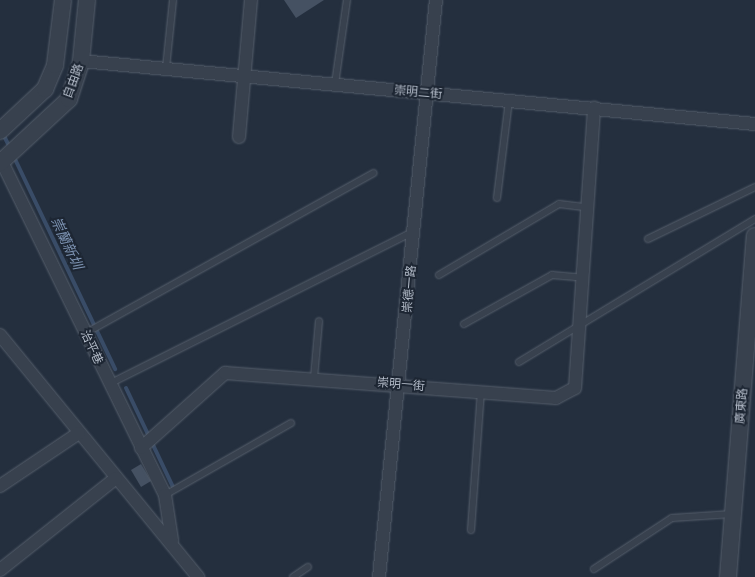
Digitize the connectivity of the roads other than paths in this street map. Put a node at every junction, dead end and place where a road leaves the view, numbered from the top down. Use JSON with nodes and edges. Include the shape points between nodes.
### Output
{"nodes":[{"id":1,"x":63,"y":0,"type":"edge"},
{"id":2,"x":87,"y":0,"type":"edge"},
{"id":3,"x":173,"y":0,"type":"edge"},
{"id":4,"x":251,"y":0,"type":"edge"},
{"id":5,"x":347,"y":0,"type":"edge"},
{"id":6,"x":436,"y":0,"type":"edge"},
{"id":7,"x":81,"y":61,"type":"junction"},
{"id":8,"x":166,"y":68,"type":"junction"},
{"id":9,"x":245,"y":75,"type":"junction"},
{"id":10,"x":335,"y":84,"type":"junction"},
{"id":11,"x":428,"y":93,"type":"junction"},
{"id":12,"x":509,"y":100,"type":"junction"},
{"id":13,"x":594,"y":108,"type":"junction"},
{"id":14,"x":755,"y":124,"type":"edge"},
{"id":15,"x":4,"y":128,"type":"edge"},
{"id":16,"x":239,"y":137,"type":"dead end"},
{"id":17,"x":6,"y":157,"type":"edge"},
{"id":18,"x":374,"y":173,"type":"dead end"},
{"id":19,"x":755,"y":187,"type":"edge"},
{"id":20,"x":496,"y":198,"type":"dead end"},
{"id":21,"x":591,"y":208,"type":"junction"},
{"id":22,"x":755,"y":219,"type":"edge"},
{"id":23,"x":414,"y":232,"type":"junction"},
{"id":24,"x":755,"y":236,"type":"edge"},
{"id":25,"x":648,"y":239,"type":"dead end"},
{"id":26,"x":439,"y":275,"type":"dead end"},
{"id":27,"x":586,"y":278,"type":"junction"},
{"id":28,"x":319,"y":321,"type":"dead end"},
{"id":29,"x":464,"y":324,"type":"dead end"},
{"id":30,"x":581,"y":326,"type":"junction"},
{"id":31,"x":87,"y":332,"type":"junction"},
{"id":32,"x":0,"y":335,"type":"edge"},
{"id":33,"x":519,"y":362,"type":"dead end"},
{"id":34,"x":314,"y":378,"type":"junction"},
{"id":35,"x":109,"y":384,"type":"junction"},
{"id":36,"x":400,"y":384,"type":"junction"},
{"id":37,"x":481,"y":391,"type":"junction"},
{"id":38,"x":292,"y":423,"type":"dead end"},
{"id":39,"x":79,"y":433,"type":"junction"},
{"id":40,"x":144,"y":445,"type":"junction"},
{"id":41,"x":116,"y":478,"type":"junction"},
{"id":42,"x":0,"y":486,"type":"edge"},
{"id":43,"x":165,"y":495,"type":"junction"},
{"id":44,"x":733,"y":514,"type":"junction"},
{"id":45,"x":471,"y":530,"type":"dead end"},
{"id":46,"x":172,"y":540,"type":"junction"},
{"id":47,"x":308,"y":567,"type":"dead end"},
{"id":48,"x":594,"y":569,"type":"dead end"},
{"id":49,"x":0,"y":570,"type":"edge"},
{"id":50,"x":198,"y":577,"type":"edge"},
{"id":51,"x":293,"y":577,"type":"edge"},
{"id":52,"x":379,"y":577,"type":"edge"},
{"id":53,"x":728,"y":577,"type":"edge"}],
"edges":[{"from":1,"to":15,"type":"street","name":"自由路","via":[[55,65],[45,89]]},
{"from":2,"to":7,"type":"street","name":"自由路"},
{"from":3,"to":8,"type":"lane"},
{"from":4,"to":9,"type":"street"},
{"from":5,"to":10,"type":"lane"},
{"from":6,"to":11,"type":"street","name":"崇德一路"},
{"from":7,"to":8,"type":"street","name":"崇明二街"},
{"from":7,"to":17,"type":"street","name":"自由路","via":[[69,99]]},
{"from":8,"to":9,"type":"street","name":"崇明二街"},
{"from":9,"to":10,"type":"street","name":"崇明二街"},
{"from":9,"to":16,"type":"street"},
{"from":10,"to":11,"type":"street","name":"崇明二街"},
{"from":11,"to":12,"type":"street","name":"崇明二街"},
{"from":11,"to":23,"type":"street","name":"崇德一路"},
{"from":12,"to":13,"type":"street","name":"崇明二街"},
{"from":12,"to":20,"type":"lane"},
{"from":13,"to":14,"type":"street","name":"崇明二街"},
{"from":13,"to":21,"type":"street"},
{"from":17,"to":31,"type":"street","name":"治平巷"},
{"from":18,"to":31,"type":"lane"},
{"from":19,"to":25,"type":"lane"},
{"from":21,"to":26,"type":"lane","via":[[559,204]]},
{"from":21,"to":27,"type":"street"},
{"from":22,"to":30,"type":"lane"},
{"from":23,"to":35,"type":"lane"},
{"from":23,"to":36,"type":"street","name":"崇德一路"},
{"from":24,"to":44,"type":"street","name":"廣東路"},
{"from":27,"to":29,"type":"lane","via":[[552,276]]},
{"from":27,"to":30,"type":"street"},
{"from":28,"to":34,"type":"lane"},
{"from":30,"to":33,"type":"lane"},
{"from":30,"to":37,"type":"street","name":"崇明一街","via":[[575,388],[556,398]]},
{"from":31,"to":35,"type":"street","name":"治平巷"},
{"from":32,"to":39,"type":"street"},
{"from":34,"to":36,"type":"street","name":"崇明一街"},
{"from":34,"to":40,"type":"street","name":"崇明一街","via":[[225,373]]},
{"from":35,"to":40,"type":"street","name":"治平巷"},
{"from":36,"to":37,"type":"street","name":"崇明一街"},
{"from":36,"to":52,"type":"street","name":"崇德一路"},
{"from":37,"to":45,"type":"lane"},
{"from":38,"to":43,"type":"lane"},
{"from":39,"to":41,"type":"street"},
{"from":39,"to":42,"type":"street"},
{"from":40,"to":43,"type":"street","name":"治平巷"},
{"from":41,"to":46,"type":"street"},
{"from":41,"to":49,"type":"street"},
{"from":43,"to":46,"type":"street","name":"治平巷"},
{"from":44,"to":48,"type":"lane","via":[[672,518]]},
{"from":44,"to":53,"type":"street","name":"廣東路"},
{"from":46,"to":50,"type":"street"},
{"from":47,"to":51,"type":"lane"}]}
